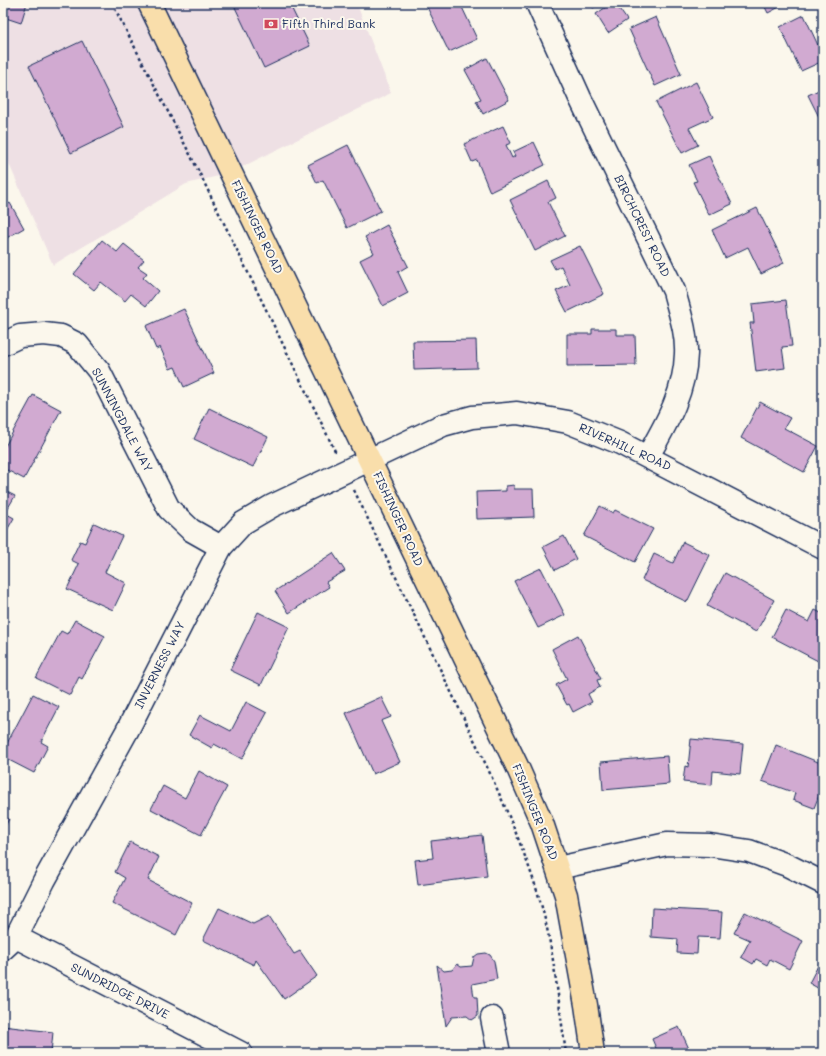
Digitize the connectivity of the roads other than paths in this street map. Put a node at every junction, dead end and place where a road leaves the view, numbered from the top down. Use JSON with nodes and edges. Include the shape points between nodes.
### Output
{"nodes":[{"id":1,"x":150,"y":3,"type":"edge"},
{"id":2,"x":536,"y":3,"type":"edge"},
{"id":3,"x":3,"y":344,"type":"edge"},
{"id":4,"x":648,"y":456,"type":"junction"},
{"id":5,"x":370,"y":460,"type":"junction"},
{"id":6,"x":221,"y":547,"type":"junction"},
{"id":7,"x":823,"y":548,"type":"edge"},
{"id":8,"x":558,"y":868,"type":"junction"},
{"id":9,"x":823,"y":882,"type":"edge"},
{"id":10,"x":10,"y":943,"type":"edge"},
{"id":11,"x":492,"y":1018,"type":"dead end"},
{"id":12,"x":241,"y":1053,"type":"edge"},
{"id":13,"x":499,"y":1053,"type":"edge"},
{"id":14,"x":593,"y":1053,"type":"edge"}],
"edges":[{"from":1,"to":5,"type":"main road","name":"FISHINGER ROAD"},
{"from":2,"to":4,"type":"street","name":"BIRCHCREST ROAD","via":[[674,291],[683,323],[686,353],[682,384],[671,415]]},
{"from":3,"to":6,"type":"street","name":"SUNNINGDALE WAY","via":[[20,336],[44,334],[61,336],[77,344],[99,371],[168,510],[191,530]]},
{"from":4,"to":5,"type":"street","name":"RIVERHILL ROAD","via":[[568,422],[517,413],[472,417],[443,425]]},
{"from":4,"to":7,"type":"street","name":"RIVERHILL ROAD"},
{"from":5,"to":6,"type":"street","name":"INVERNESS WAY","via":[[272,506],[243,523]]},
{"from":5,"to":8,"type":"main road","name":"FISHINGER ROAD","via":[[517,766]]},
{"from":6,"to":10,"type":"street","name":"INVERNESS WAY","via":[[130,724]]},
{"from":8,"to":9,"type":"street","via":[[667,844],[710,844],[749,851],[787,864]]},
{"from":8,"to":14,"type":"main road","name":"FISHINGER ROAD","via":[[566,895]]},
{"from":10,"to":12,"type":"street","name":"SUNDRIDGE DRIVE"},
{"from":11,"to":13,"type":"street"}]}
